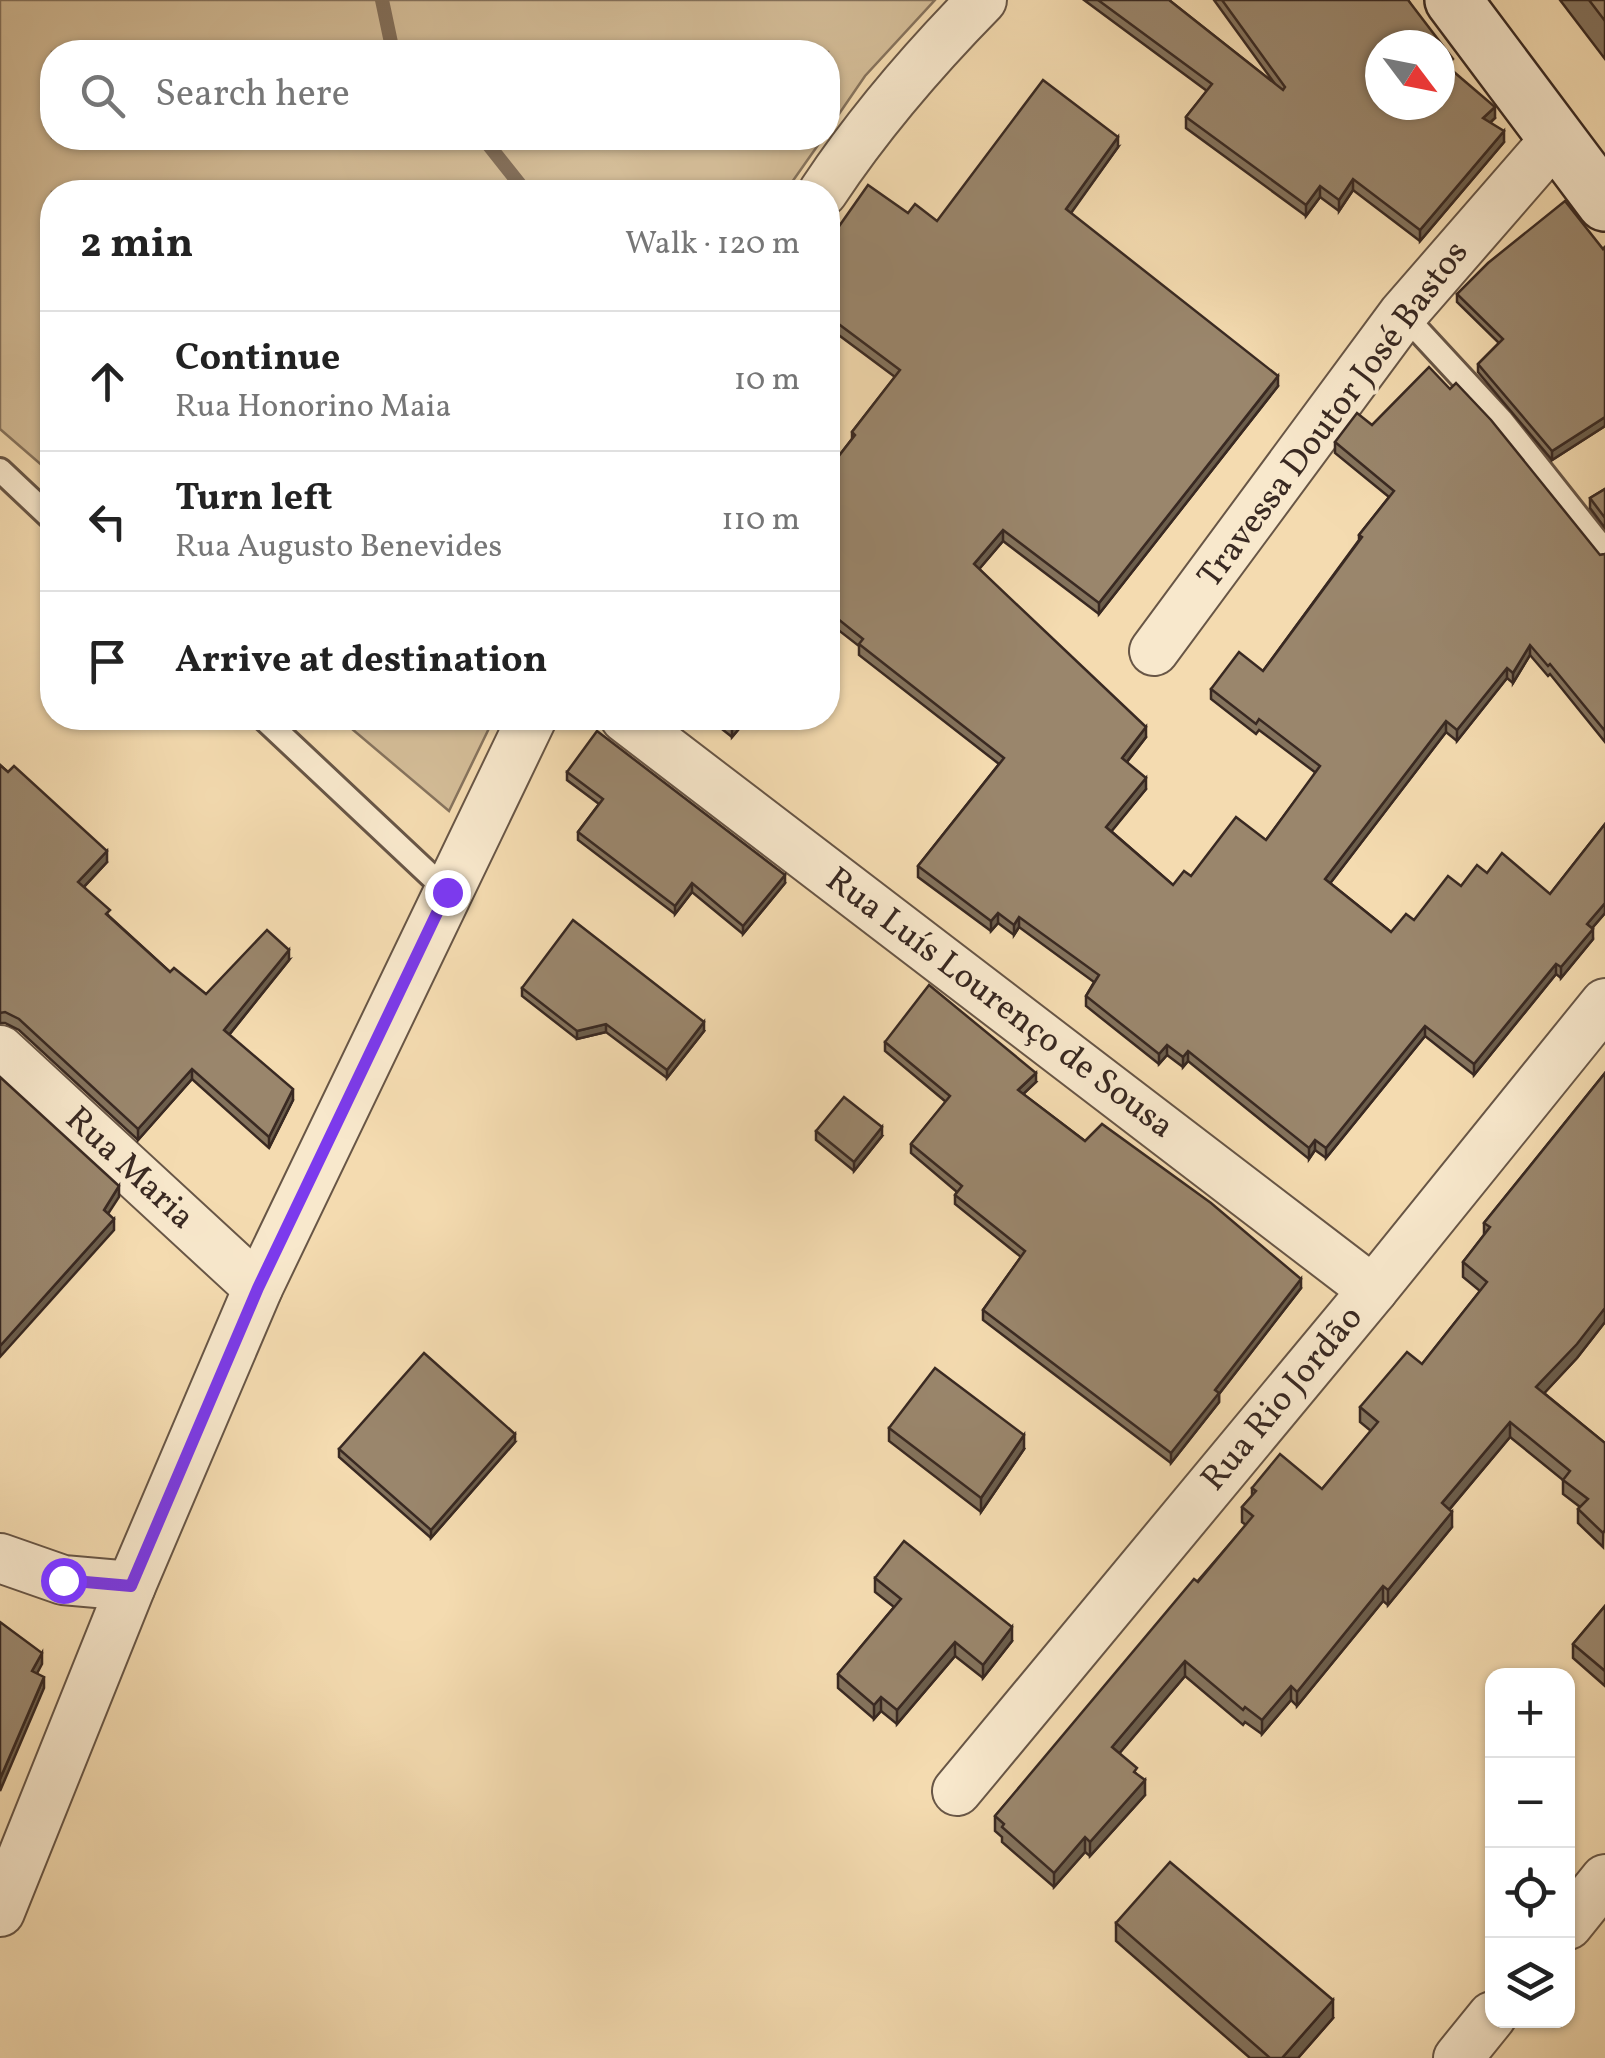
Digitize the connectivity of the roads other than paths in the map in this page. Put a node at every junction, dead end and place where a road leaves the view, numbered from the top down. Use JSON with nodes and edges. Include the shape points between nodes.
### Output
{"nodes":[{"id":1,"x":982,"y":0,"type":"edge"},
{"id":2,"x":1454,"y":0,"type":"edge"},
{"id":3,"x":1557,"y":136,"type":"junction"},
{"id":4,"x":831,"y":180,"type":"edge"},
{"id":5,"x":1605,"y":203,"type":"edge"},
{"id":6,"x":1403,"y":314,"type":"junction"},
{"id":7,"x":0,"y":470,"type":"edge"},
{"id":8,"x":40,"y":508,"type":"edge"},
{"id":9,"x":1605,"y":551,"type":"edge"},
{"id":10,"x":1154,"y":651,"type":"dead end"},
{"id":11,"x":275,"y":730,"type":"edge"},
{"id":12,"x":526,"y":730,"type":"edge"},
{"id":13,"x":641,"y":730,"type":"edge"},
{"id":14,"x":447,"y":892,"type":"junction"},
{"id":15,"x":1605,"y":1003,"type":"edge"},
{"id":16,"x":0,"y":1050,"type":"edge"},
{"id":17,"x":258,"y":1288,"type":"junction"},
{"id":18,"x":1373,"y":1290,"type":"junction"},
{"id":19,"x":0,"y":1558,"type":"edge"},
{"id":20,"x":131,"y":1586,"type":"junction"},
{"id":21,"x":956,"y":1791,"type":"dead end"},
{"id":22,"x":1605,"y":1878,"type":"edge"},
{"id":23,"x":0,"y":1912,"type":"edge"},
{"id":24,"x":1575,"y":1916,"type":"edge"},
{"id":25,"x":1485,"y":2025,"type":"edge"},
{"id":26,"x":1458,"y":2058,"type":"edge"}],
"edges":[{"from":1,"to":4,"type":"street","via":[[914,68]]},
{"from":2,"to":3,"type":"main road"},
{"from":3,"to":5,"type":"main road"},
{"from":3,"to":6,"type":"street","name":"Travessa Doutor José Bastos"},
{"from":6,"to":9,"type":"lane","via":[[1502,421]]},
{"from":6,"to":10,"type":"street","name":"Travessa Doutor José Bastos"},
{"from":7,"to":8,"type":"lane"},
{"from":11,"to":14,"type":"lane"},
{"from":12,"to":14,"type":"street"},
{"from":13,"to":18,"type":"street","name":"Rua Luís Lourenço de Sousa"},
{"from":14,"to":17,"type":"street"},
{"from":15,"to":18,"type":"street","name":"Rua Rio Jordão"},
{"from":16,"to":17,"type":"street","name":"Rua Maria"},
{"from":17,"to":20,"type":"street"},
{"from":18,"to":21,"type":"street","name":"Rua Rio Jordão"},
{"from":19,"to":20,"type":"street","via":[[63,1580]]},
{"from":20,"to":23,"type":"street"},
{"from":22,"to":24,"type":"street"},
{"from":25,"to":26,"type":"street"}]}
